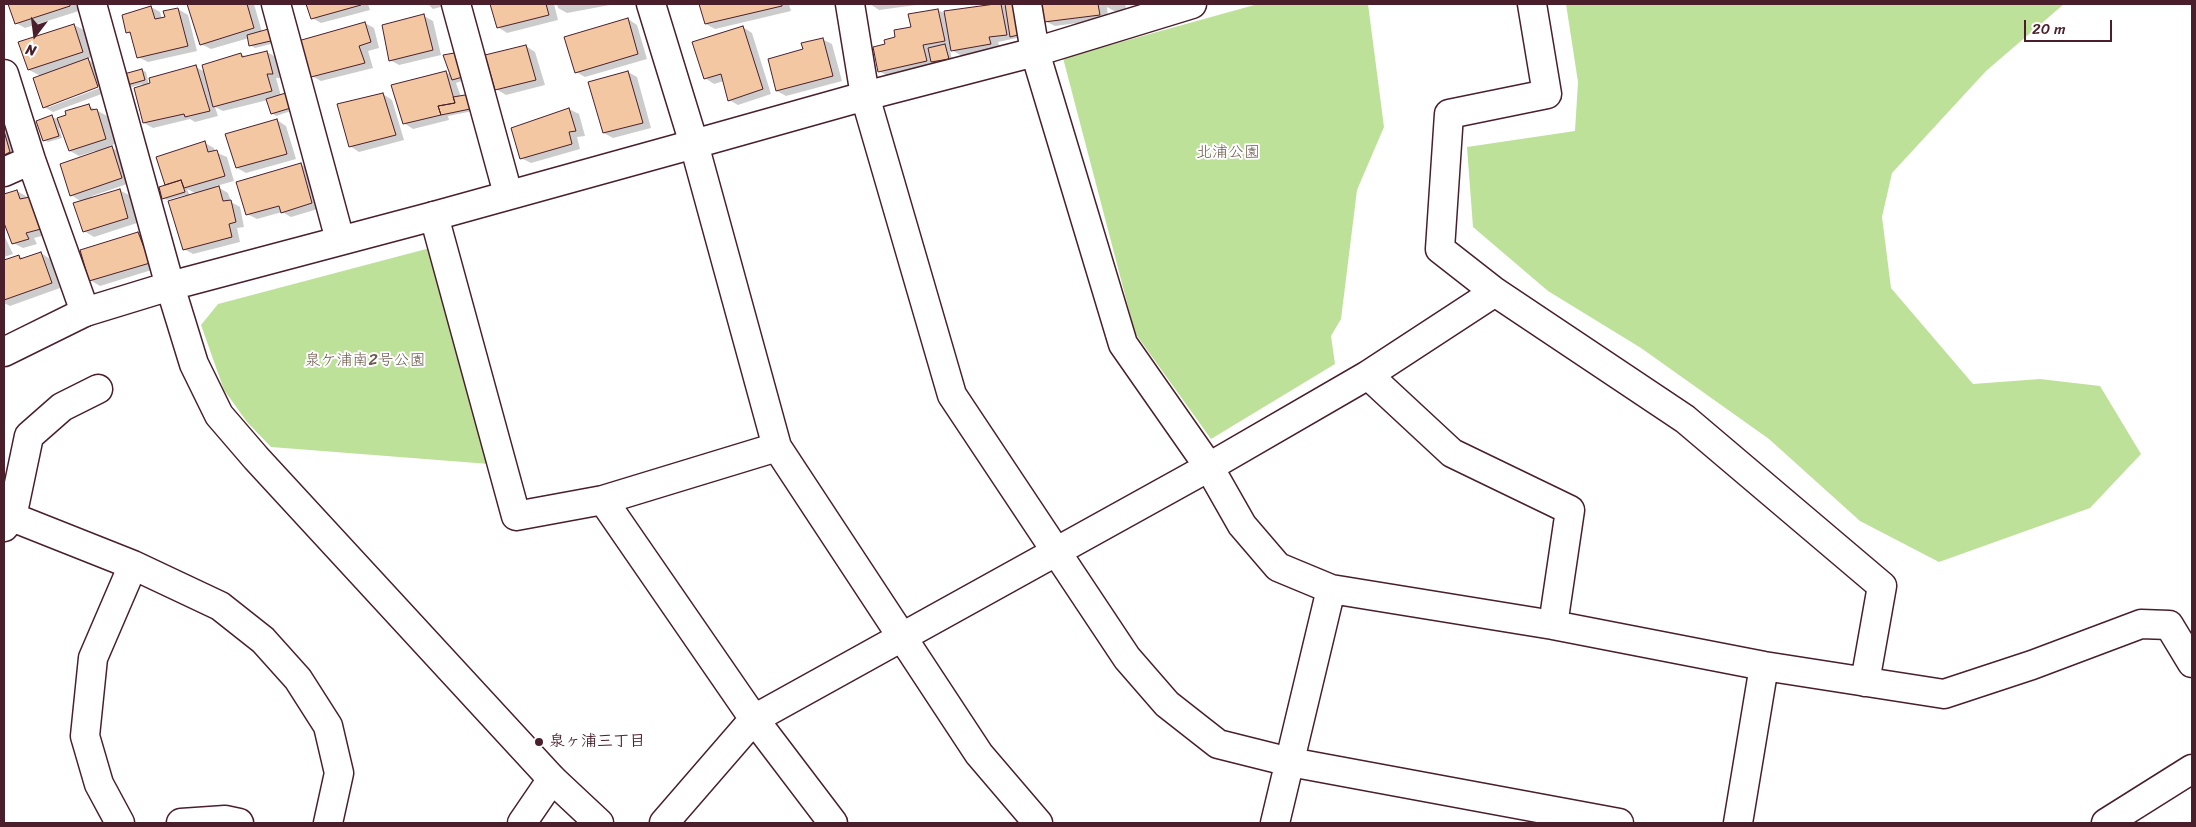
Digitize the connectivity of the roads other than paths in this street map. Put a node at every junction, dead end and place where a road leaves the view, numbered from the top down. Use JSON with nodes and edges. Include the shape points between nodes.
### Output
{"nodes":[{"id":1,"x":92,"y":4,"type":"edge"},
{"id":2,"x":276,"y":4,"type":"edge"},
{"id":3,"x":456,"y":4,"type":"edge"},
{"id":4,"x":652,"y":4,"type":"edge"},
{"id":5,"x":850,"y":4,"type":"edge"},
{"id":6,"x":1027,"y":4,"type":"edge"},
{"id":7,"x":1192,"y":4,"type":"edge"},
{"id":8,"x":1532,"y":4,"type":"edge"},
{"id":9,"x":1035,"y":52,"type":"junction"},
{"id":10,"x":4,"y":74,"type":"edge"},
{"id":11,"x":865,"y":96,"type":"junction"},
{"id":12,"x":694,"y":144,"type":"junction"},
{"id":13,"x":31,"y":160,"type":"junction"},
{"id":14,"x":4,"y":172,"type":"edge"},
{"id":15,"x":508,"y":194,"type":"junction"},
{"id":16,"x":434,"y":216,"type":"junction"},
{"id":17,"x":340,"y":240,"type":"junction"},
{"id":18,"x":170,"y":286,"type":"junction"},
{"id":19,"x":1495,"y":292,"type":"junction"},
{"id":20,"x":85,"y":312,"type":"junction"},
{"id":21,"x":4,"y":352,"type":"edge"},
{"id":22,"x":1368,"y":375,"type":"junction"},
{"id":23,"x":98,"y":389,"type":"dead end"},
{"id":24,"x":777,"y":447,"type":"junction"},
{"id":25,"x":1209,"y":467,"type":"junction"},
{"id":26,"x":603,"y":500,"type":"junction"},
{"id":27,"x":8,"y":522,"type":"edge"},
{"id":28,"x":1057,"y":550,"type":"junction"},
{"id":29,"x":133,"y":565,"type":"junction"},
{"id":30,"x":1331,"y":589,"type":"junction"},
{"id":31,"x":1553,"y":625,"type":"junction"},
{"id":32,"x":904,"y":637,"type":"junction"},
{"id":33,"x":2192,"y":663,"type":"edge"},
{"id":34,"x":1764,"y":666,"type":"junction"},
{"id":35,"x":1865,"y":682,"type":"junction"},
{"id":36,"x":754,"y":720,"type":"junction"},
{"id":37,"x":1290,"y":762,"type":"junction"},
{"id":38,"x":2192,"y":768,"type":"edge"},
{"id":39,"x":552,"y":780,"type":"junction"},
{"id":40,"x":120,"y":823,"type":"edge"},
{"id":41,"x":181,"y":823,"type":"edge"},
{"id":42,"x":240,"y":823,"type":"edge"},
{"id":43,"x":328,"y":823,"type":"edge"},
{"id":44,"x":522,"y":823,"type":"edge"},
{"id":45,"x":600,"y":823,"type":"edge"},
{"id":46,"x":664,"y":823,"type":"edge"},
{"id":47,"x":833,"y":823,"type":"edge"},
{"id":48,"x":1038,"y":823,"type":"edge"},
{"id":49,"x":1275,"y":823,"type":"edge"},
{"id":50,"x":1619,"y":823,"type":"edge"},
{"id":51,"x":1738,"y":823,"type":"edge"},
{"id":52,"x":2106,"y":823,"type":"edge"}],
"edges":[{"from":1,"to":18,"type":"street"},
{"from":2,"to":17,"type":"street"},
{"from":3,"to":15,"type":"street"},
{"from":4,"to":12,"type":"street"},
{"from":5,"to":11,"type":"street"},
{"from":6,"to":9,"type":"street"},
{"from":7,"to":9,"type":"street"},
{"from":8,"to":19,"type":"street","via":[[1547,94],[1449,114],[1440,248]]},
{"from":9,"to":11,"type":"street"},
{"from":9,"to":25,"type":"street","via":[[1123,344]]},
{"from":10,"to":13,"type":"street"},
{"from":11,"to":12,"type":"street"},
{"from":11,"to":28,"type":"street","via":[[952,395]]},
{"from":12,"to":15,"type":"street"},
{"from":12,"to":24,"type":"street"},
{"from":13,"to":14,"type":"street"},
{"from":13,"to":20,"type":"street"},
{"from":15,"to":16,"type":"street"},
{"from":16,"to":17,"type":"street"},
{"from":16,"to":26,"type":"street","via":[[516,516]]},
{"from":17,"to":18,"type":"street"},
{"from":18,"to":20,"type":"street"},
{"from":18,"to":39,"type":"street","via":[[194,364],[219,415]]},
{"from":19,"to":22,"type":"street"},
{"from":19,"to":35,"type":"street","via":[[1685,419],[1882,586]]},
{"from":20,"to":21,"type":"street"},
{"from":22,"to":25,"type":"street"},
{"from":22,"to":31,"type":"street","via":[[1452,453],[1570,510]]},
{"from":23,"to":27,"type":"street","via":[[62,407],[29,436]]},
{"from":24,"to":26,"type":"street"},
{"from":24,"to":32,"type":"street"},
{"from":25,"to":28,"type":"street"},
{"from":25,"to":30,"type":"street","via":[[1242,525],[1278,567]]},
{"from":26,"to":36,"type":"street"},
{"from":27,"to":29,"type":"street"},
{"from":28,"to":32,"type":"street"},
{"from":28,"to":37,"type":"street","via":[[1127,658],[1167,704],[1218,744]]},
{"from":29,"to":40,"type":"street","via":[[93,658],[85,736],[99,784]]},
{"from":29,"to":43,"type":"street","via":[[220,606],[263,640],[298,679],[328,726],[339,773]]},
{"from":30,"to":31,"type":"street"},
{"from":30,"to":37,"type":"street"},
{"from":31,"to":34,"type":"street"},
{"from":32,"to":36,"type":"street"},
{"from":32,"to":48,"type":"street","via":[[979,754]]},
{"from":33,"to":35,"type":"street","via":[[2169,625],[2141,624],[1944,694]]},
{"from":34,"to":35,"type":"street"},
{"from":34,"to":51,"type":"street"},
{"from":36,"to":46,"type":"street"},
{"from":36,"to":47,"type":"street"},
{"from":37,"to":49,"type":"street"},
{"from":37,"to":50,"type":"street"},
{"from":38,"to":52,"type":"street"},
{"from":39,"to":44,"type":"street"},
{"from":39,"to":45,"type":"street"},
{"from":41,"to":42,"type":"street","via":[[225,820]]}]}
